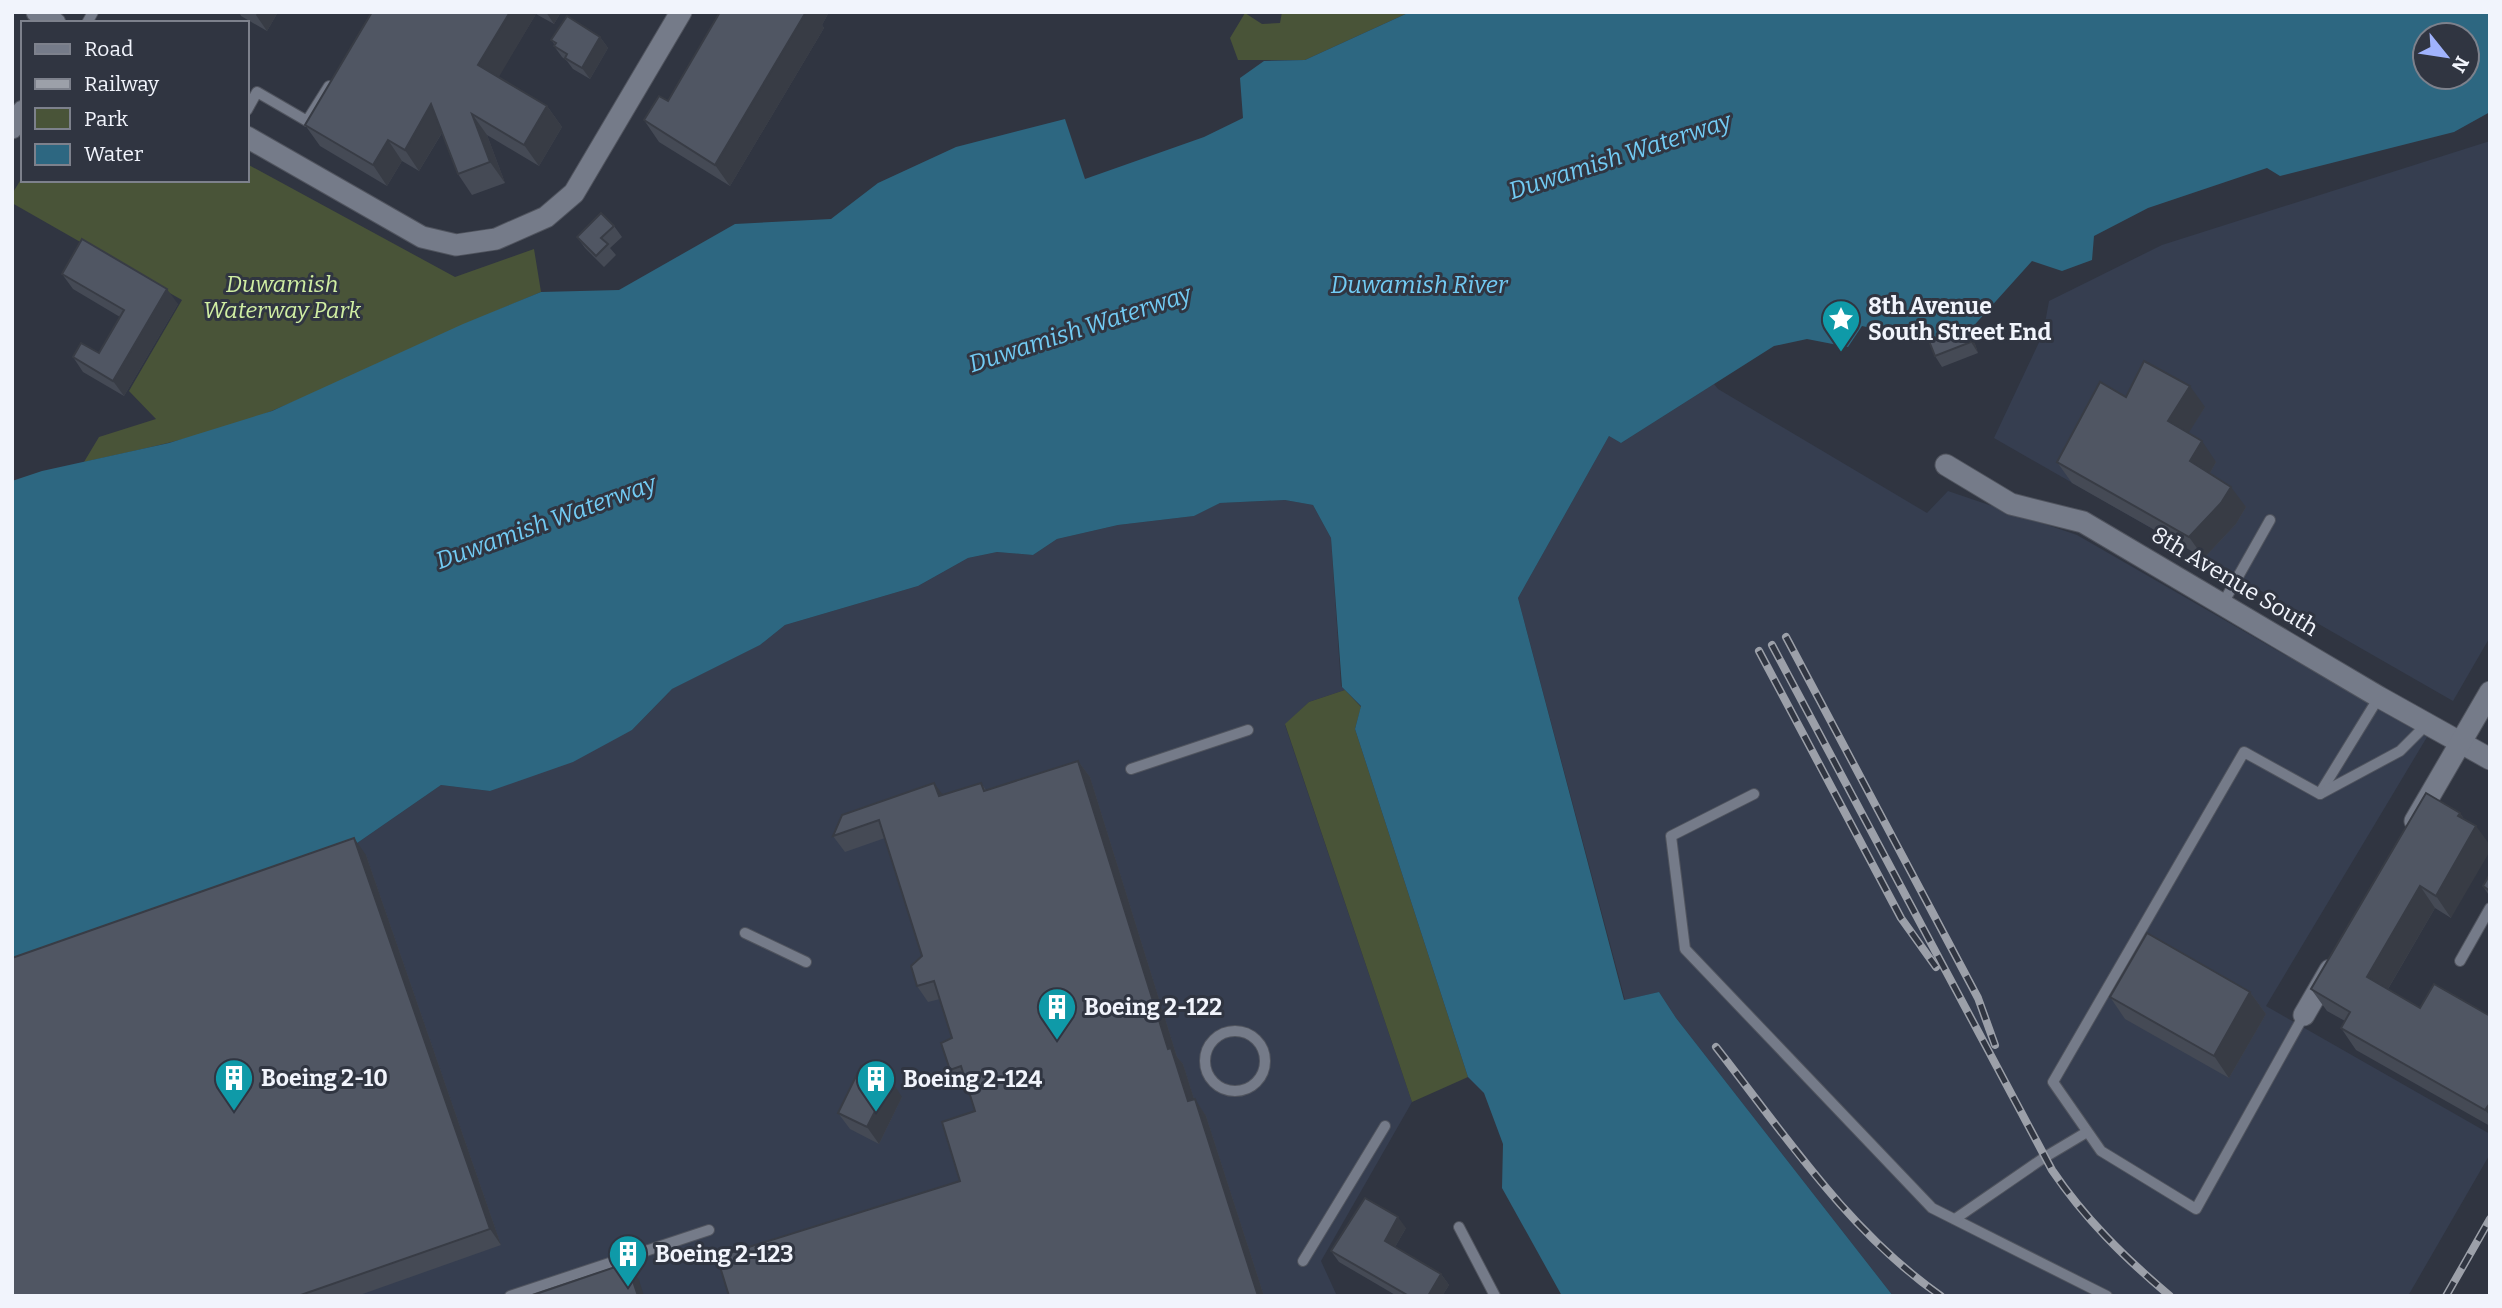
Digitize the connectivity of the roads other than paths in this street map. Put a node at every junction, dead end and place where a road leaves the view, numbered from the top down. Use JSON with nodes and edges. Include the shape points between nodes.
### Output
{"nodes":[{"id":1,"x":681,"y":12,"type":"edge"},
{"id":2,"x":334,"y":78,"type":"edge"},
{"id":3,"x":248,"y":108,"type":"edge"},
{"id":4,"x":248,"y":137,"type":"edge"},
{"id":5,"x":1946,"y":466,"type":"dead end"},
{"id":6,"x":2270,"y":520,"type":"dead end"},
{"id":7,"x":2222,"y":604,"type":"junction"},
{"id":8,"x":2490,"y":692,"type":"edge"},
{"id":9,"x":2379,"y":697,"type":"junction"},
{"id":10,"x":2427,"y":724,"type":"junction"},
{"id":11,"x":1248,"y":730,"type":"dead end"},
{"id":12,"x":2460,"y":743,"type":"junction"},
{"id":13,"x":2490,"y":759,"type":"edge"},
{"id":14,"x":1131,"y":769,"type":"dead end"},
{"id":15,"x":1754,"y":794,"type":"dead end"},
{"id":16,"x":2320,"y":794,"type":"junction"},
{"id":17,"x":2406,"y":838,"type":"edge"},
{"id":18,"x":2490,"y":908,"type":"edge"},
{"id":19,"x":746,"y":933,"type":"dead end"},
{"id":20,"x":2338,"y":956,"type":"edge"},
{"id":21,"x":2460,"y":961,"type":"dead end"},
{"id":22,"x":806,"y":962,"type":"dead end"},
{"id":23,"x":2304,"y":1015,"type":"joint"},
{"id":24,"x":1206,"y":1070,"type":"joint"},
{"id":25,"x":1385,"y":1126,"type":"dead end"},
{"id":26,"x":2087,"y":1132,"type":"junction"},
{"id":27,"x":1955,"y":1219,"type":"junction"},
{"id":28,"x":1459,"y":1227,"type":"dead end"},
{"id":29,"x":709,"y":1230,"type":"dead end"},
{"id":30,"x":1303,"y":1261,"type":"dead end"},
{"id":31,"x":511,"y":1296,"type":"edge"},
{"id":32,"x":1495,"y":1296,"type":"edge"},
{"id":33,"x":2107,"y":1296,"type":"edge"}],
"edges":[{"from":1,"to":4,"type":"street","via":[[574,193],[546,218],[496,239],[456,245],[422,237]]},
{"from":2,"to":3,"type":"lane","via":[[307,121],[257,92]]},
{"from":5,"to":7,"type":"street","name":"8th Avenue South","via":[[2011,504],[2083,522]]},
{"from":6,"to":7,"type":"lane"},
{"from":7,"to":9,"type":"street","name":"8th Avenue South"},
{"from":8,"to":12,"type":"street"},
{"from":9,"to":10,"type":"street","name":"8th Avenue South"},
{"from":9,"to":16,"type":"lane"},
{"from":10,"to":12,"type":"street","name":"8th Avenue South"},
{"from":10,"to":16,"type":"lane","via":[[2400,751]]},
{"from":11,"to":14,"type":"lane"},
{"from":12,"to":13,"type":"street","name":"8th Avenue South"},
{"from":12,"to":17,"type":"street"},
{"from":15,"to":27,"type":"lane","via":[[1671,836],[1685,949],[1932,1208]]},
{"from":16,"to":26,"type":"lane","via":[[2244,752],[2053,1082]]},
{"from":18,"to":21,"type":"lane"},
{"from":19,"to":22,"type":"lane"},
{"from":20,"to":23,"type":"street"},
{"from":23,"to":26,"type":"lane","via":[[2196,1209],[2101,1151]]},
{"from":24,"to":24,"type":"lane","via":[[1217,1086],[1245,1089],[1261,1076],[1265,1056],[1247,1033],[1227,1031],[1211,1042],[1204,1060]]},
{"from":25,"to":30,"type":"lane"},
{"from":26,"to":27,"type":"lane"},
{"from":27,"to":33,"type":"lane"},
{"from":28,"to":32,"type":"lane"},
{"from":29,"to":31,"type":"lane"}]}
